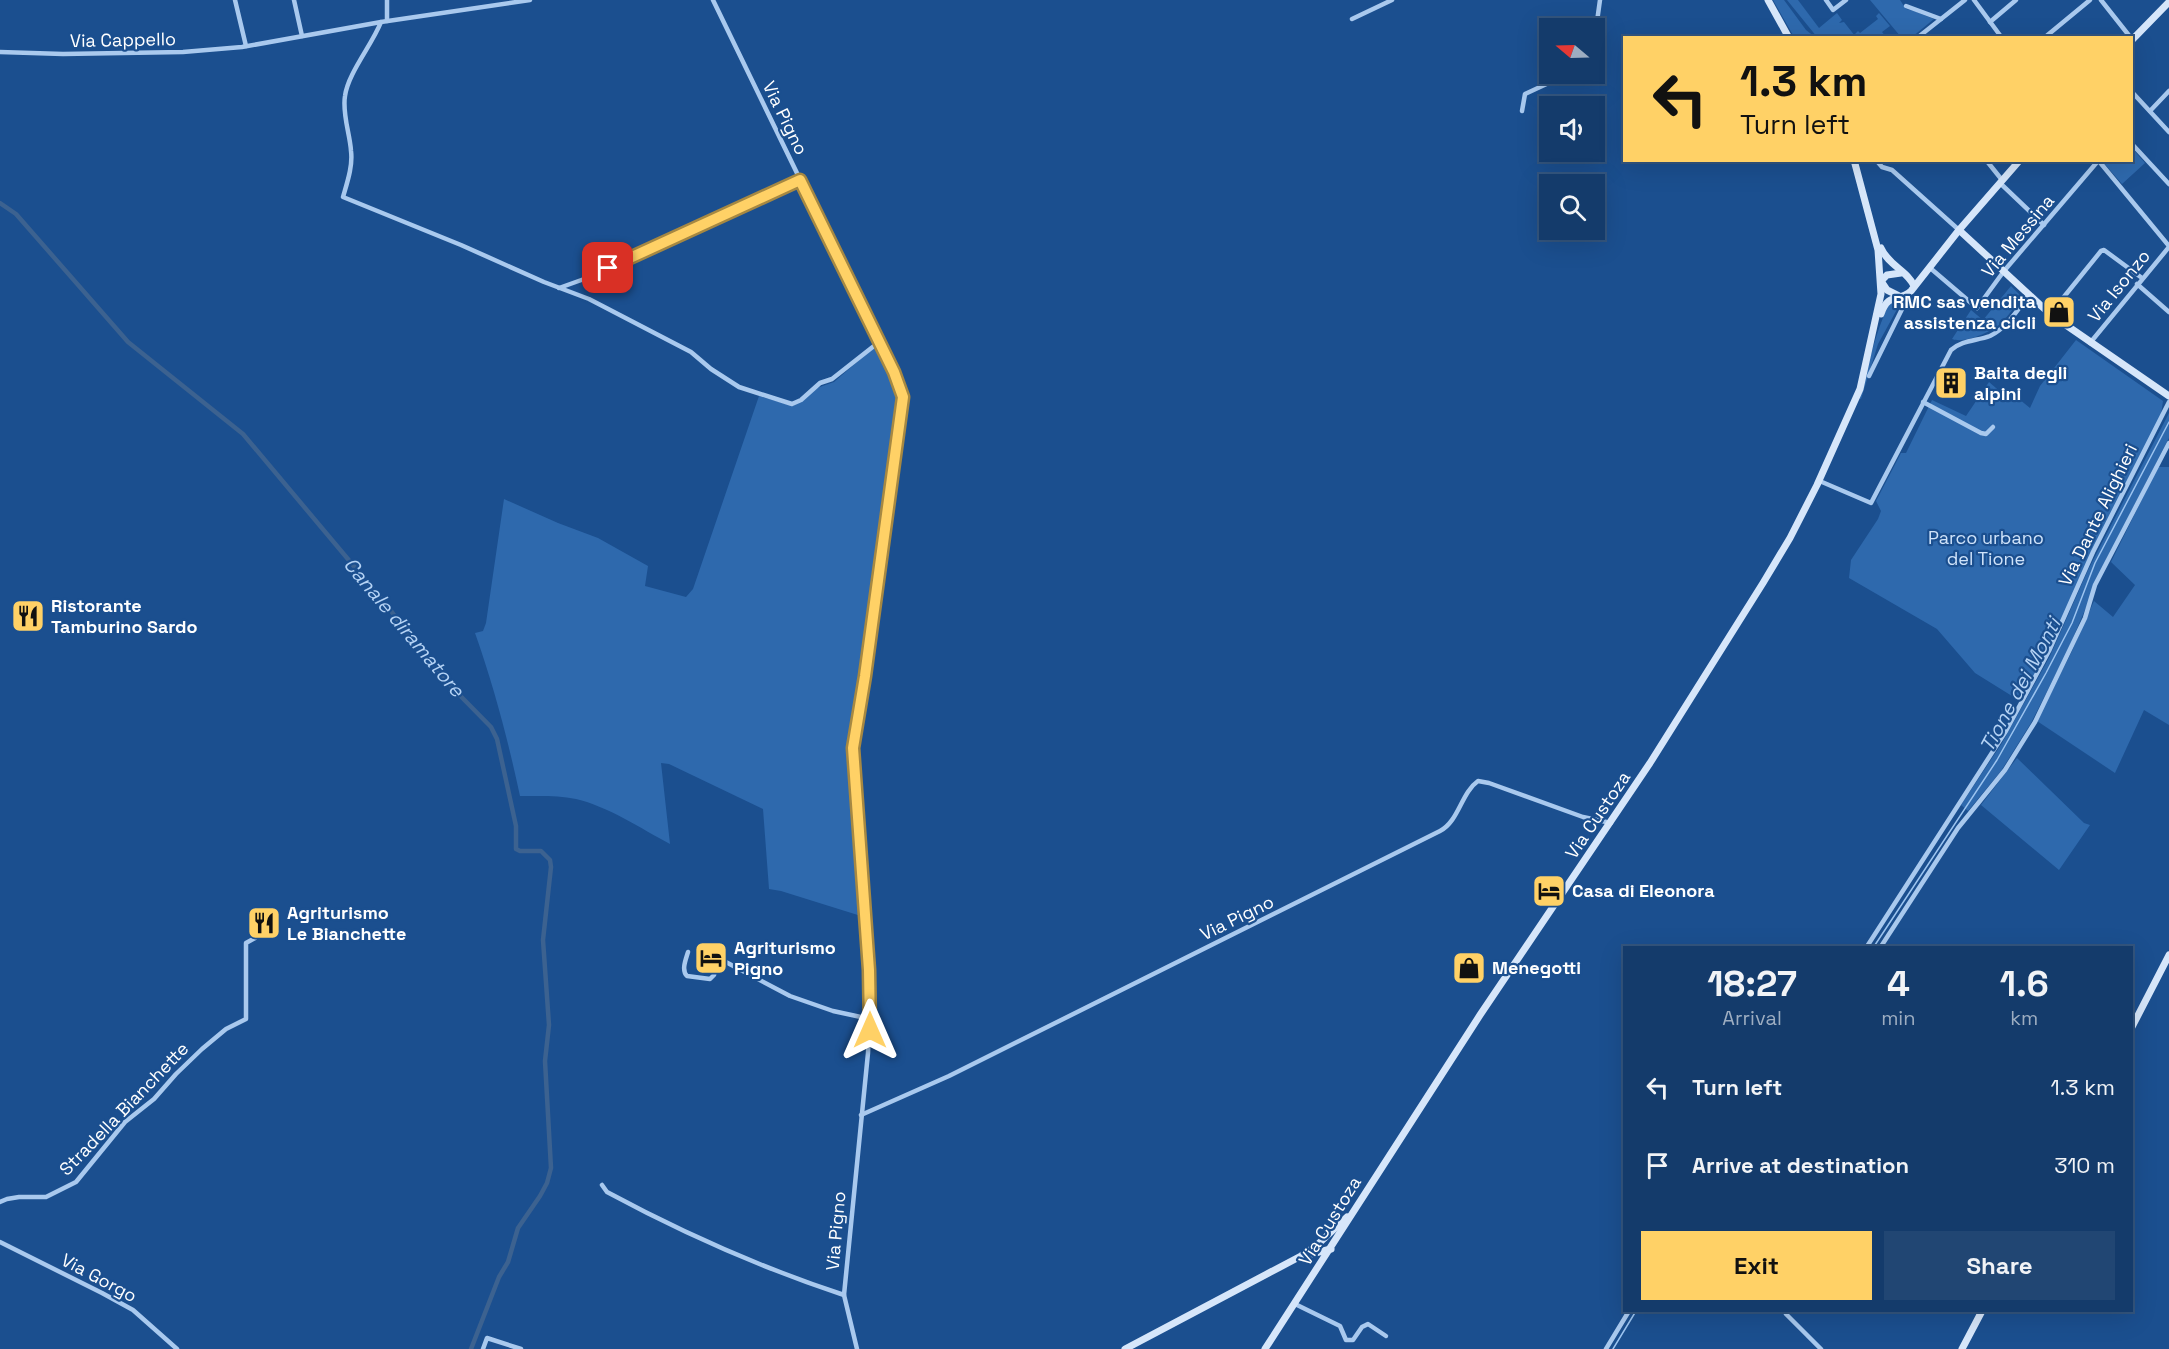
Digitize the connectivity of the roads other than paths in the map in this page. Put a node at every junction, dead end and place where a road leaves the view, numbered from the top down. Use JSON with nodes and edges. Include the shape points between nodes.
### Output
{"nodes":[{"id":1,"x":235,"y":0,"type":"edge"},
{"id":2,"x":294,"y":0,"type":"edge"},
{"id":3,"x":387,"y":0,"type":"edge"},
{"id":4,"x":530,"y":0,"type":"edge"},
{"id":5,"x":713,"y":0,"type":"edge"},
{"id":6,"x":1392,"y":0,"type":"edge"},
{"id":7,"x":1600,"y":0,"type":"edge"},
{"id":8,"x":1768,"y":0,"type":"edge"},
{"id":9,"x":1826,"y":0,"type":"edge"},
{"id":10,"x":1846,"y":0,"type":"edge"},
{"id":11,"x":1965,"y":0,"type":"edge"},
{"id":12,"x":1974,"y":0,"type":"edge"},
{"id":13,"x":2016,"y":0,"type":"edge"},
{"id":14,"x":2090,"y":0,"type":"edge"},
{"id":15,"x":2101,"y":0,"type":"edge"},
{"id":16,"x":2168,"y":1,"type":"edge"},
{"id":17,"x":1906,"y":6,"type":"dead end"},
{"id":18,"x":1597,"y":18,"type":"edge"},
{"id":19,"x":1352,"y":19,"type":"dead end"},
{"id":20,"x":1941,"y":19,"type":"junction"},
{"id":21,"x":381,"y":21,"type":"junction"},
{"id":22,"x":387,"y":21,"type":"junction"},
{"id":23,"x":1990,"y":22,"type":"junction"},
{"id":24,"x":302,"y":36,"type":"junction"},
{"id":25,"x":1788,"y":36,"type":"edge"},
{"id":26,"x":1920,"y":36,"type":"edge"},
{"id":27,"x":2000,"y":36,"type":"edge"},
{"id":28,"x":2046,"y":36,"type":"edge"},
{"id":29,"x":2129,"y":36,"type":"edge"},
{"id":30,"x":2133,"y":37,"type":"edge"},
{"id":31,"x":246,"y":46,"type":"junction"},
{"id":32,"x":0,"y":52,"type":"edge"},
{"id":33,"x":1546,"y":84,"type":"edge"},
{"id":34,"x":2169,"y":92,"type":"edge"},
{"id":35,"x":2133,"y":93,"type":"edge"},
{"id":36,"x":1522,"y":111,"type":"dead end"},
{"id":37,"x":2150,"y":111,"type":"junction"},
{"id":38,"x":2169,"y":132,"type":"edge"},
{"id":39,"x":2133,"y":145,"type":"edge"},
{"id":40,"x":1855,"y":162,"type":"edge"},
{"id":41,"x":1878,"y":162,"type":"edge"},
{"id":42,"x":1987,"y":162,"type":"edge"},
{"id":43,"x":2018,"y":162,"type":"edge"},
{"id":44,"x":2097,"y":162,"type":"edge"},
{"id":45,"x":2099,"y":162,"type":"edge"},
{"id":46,"x":800,"y":180,"type":"junction"},
{"id":47,"x":2001,"y":181,"type":"junction"},
{"id":48,"x":2169,"y":184,"type":"edge"},
{"id":49,"x":2044,"y":225,"type":"junction"},
{"id":50,"x":1959,"y":230,"type":"junction"},
{"id":51,"x":1874,"y":231,"type":"junction"},
{"id":52,"x":2169,"y":246,"type":"edge"},
{"id":53,"x":1928,"y":269,"type":"junction"},
{"id":54,"x":2004,"y":271,"type":"junction"},
{"id":55,"x":1905,"y":275,"type":"junction"},
{"id":56,"x":2142,"y":278,"type":"junction"},
{"id":57,"x":1881,"y":281,"type":"junction"},
{"id":58,"x":2137,"y":284,"type":"junction"},
{"id":59,"x":1914,"y":286,"type":"junction"},
{"id":60,"x":558,"y":288,"type":"junction"},
{"id":61,"x":1902,"y":295,"type":"junction"},
{"id":62,"x":2029,"y":295,"type":"junction"},
{"id":63,"x":2063,"y":298,"type":"dead end"},
{"id":64,"x":2169,"y":312,"type":"edge"},
{"id":65,"x":1873,"y":335,"type":"junction"},
{"id":66,"x":879,"y":342,"type":"junction"},
{"id":67,"x":2090,"y":343,"type":"junction"},
{"id":68,"x":1869,"y":376,"type":"dead end"},
{"id":69,"x":2169,"y":396,"type":"edge"},
{"id":70,"x":1923,"y":402,"type":"junction"},
{"id":71,"x":2169,"y":402,"type":"edge"},
{"id":72,"x":1993,"y":427,"type":"dead end"},
{"id":73,"x":2169,"y":443,"type":"edge"},
{"id":74,"x":1822,"y":482,"type":"dead end"},
{"id":75,"x":1611,"y":823,"type":"junction"},
{"id":76,"x":255,"y":938,"type":"dead end"},
{"id":77,"x":1867,"y":946,"type":"edge"},
{"id":78,"x":1881,"y":946,"type":"edge"},
{"id":79,"x":688,"y":952,"type":"dead end"},
{"id":80,"x":2169,"y":955,"type":"edge"},
{"id":81,"x":870,"y":1019,"type":"junction"},
{"id":82,"x":2133,"y":1025,"type":"edge"},
{"id":83,"x":861,"y":1115,"type":"junction"},
{"id":84,"x":602,"y":1185,"type":"dead end"},
{"id":85,"x":0,"y":1202,"type":"edge"},
{"id":86,"x":1360,"y":1202,"type":"junction"},
{"id":87,"x":0,"y":1242,"type":"edge"},
{"id":88,"x":1316,"y":1246,"type":"junction"},
{"id":89,"x":1331,"y":1249,"type":"junction"},
{"id":90,"x":1309,"y":1254,"type":"junction"},
{"id":91,"x":1301,"y":1256,"type":"junction"},
{"id":92,"x":1321,"y":1264,"type":"junction"},
{"id":93,"x":844,"y":1295,"type":"junction"},
{"id":94,"x":1295,"y":1304,"type":"junction"},
{"id":95,"x":1628,"y":1312,"type":"edge"},
{"id":96,"x":1981,"y":1312,"type":"edge"},
{"id":97,"x":1786,"y":1314,"type":"dead end"},
{"id":98,"x":1386,"y":1336,"type":"dead end"},
{"id":99,"x":177,"y":1349,"type":"edge"},
{"id":100,"x":483,"y":1349,"type":"edge"},
{"id":101,"x":521,"y":1349,"type":"edge"},
{"id":102,"x":857,"y":1349,"type":"edge"},
{"id":103,"x":1125,"y":1349,"type":"edge"},
{"id":104,"x":1265,"y":1349,"type":"edge"},
{"id":105,"x":1606,"y":1349,"type":"edge"},
{"id":106,"x":1821,"y":1349,"type":"edge"},
{"id":107,"x":1962,"y":1349,"type":"edge"}],
"edges":[{"from":1,"to":31,"type":"street"},
{"from":2,"to":24,"type":"street"},
{"from":3,"to":22,"type":"street"},
{"from":4,"to":22,"type":"street","name":"Via Cappello"},
{"from":5,"to":46,"type":"street","name":"Via Pigno"},
{"from":6,"to":19,"type":"street"},
{"from":7,"to":18,"type":"street"},
{"from":8,"to":25,"type":"main road"},
{"from":9,"to":10,"type":"street","via":[[1833,10]]},
{"from":11,"to":20,"type":"street"},
{"from":12,"to":23,"type":"street"},
{"from":13,"to":23,"type":"street"},
{"from":14,"to":28,"type":"street"},
{"from":15,"to":29,"type":"street"},
{"from":16,"to":30,"type":"main road"},
{"from":17,"to":20,"type":"street"},
{"from":20,"to":26,"type":"street"},
{"from":21,"to":22,"type":"street","name":"Via Cappello"},
{"from":21,"to":24,"type":"street","name":"Via Cappello"},
{"from":21,"to":60,"type":"street","via":[[345,96],[352,154],[343,197]]},
{"from":23,"to":27,"type":"street"},
{"from":24,"to":31,"type":"street","name":"Via Cappello"},
{"from":31,"to":32,"type":"street","name":"Via Cappello","via":[[183,52]]},
{"from":33,"to":36,"type":"street","via":[[1525,94]]},
{"from":34,"to":37,"type":"street"},
{"from":35,"to":37,"type":"street"},
{"from":37,"to":38,"type":"street"},
{"from":39,"to":48,"type":"street"},
{"from":40,"to":51,"type":"main road"},
{"from":41,"to":50,"type":"street","via":[[1892,170]]},
{"from":42,"to":47,"type":"street"},
{"from":43,"to":47,"type":"main road","name":"Via Custoza"},
{"from":44,"to":49,"type":"street","name":"Via Messina"},
{"from":45,"to":52,"type":"street"},
{"from":46,"to":60,"type":"street"},
{"from":46,"to":66,"type":"street","name":"Via Pigno"},
{"from":47,"to":49,"type":"street"},
{"from":47,"to":50,"type":"main road","name":"Via Custoza"},
{"from":49,"to":54,"type":"street","name":"Via Messina"},
{"from":50,"to":53,"type":"main road","name":"Via Custoza"},
{"from":50,"to":54,"type":"main road"},
{"from":51,"to":55,"type":"main road","via":[[1883,254]]},
{"from":51,"to":57,"type":"main road","name":"Via Custoza"},
{"from":52,"to":56,"type":"street","name":"Via Isonzo"},
{"from":53,"to":54,"type":"street","name":"Via Messina","via":[[1977,308]]},
{"from":53,"to":55,"type":"main road","via":[[1919,276]]},
{"from":53,"to":59,"type":"main road","name":"Via Custoza"},
{"from":54,"to":62,"type":"main road"},
{"from":55,"to":57,"type":"main road","via":[[1887,274]]},
{"from":55,"to":59,"type":"main road"},
{"from":56,"to":58,"type":"street","name":"Via Isonzo"},
{"from":56,"to":63,"type":"street","via":[[2104,250]]},
{"from":57,"to":61,"type":"main road","via":[[1887,290]]},
{"from":57,"to":65,"type":"main road","name":"Via Custoza"},
{"from":58,"to":64,"type":"street"},
{"from":58,"to":67,"type":"street","name":"Via Isonzo"},
{"from":59,"to":61,"type":"main road","name":"Via Custoza"},
{"from":60,"to":66,"type":"street","via":[[657,333],[739,387],[792,404]]},
{"from":61,"to":65,"type":"main road","name":"Via Custoza","via":[[1885,303]]},
{"from":61,"to":68,"type":"street","name":"Via Custoza","via":[[1904,305]]},
{"from":62,"to":67,"type":"main road"},
{"from":62,"to":70,"type":"street","via":[[2003,328],[1951,350]]},
{"from":65,"to":75,"type":"main road","name":"Via Custoza","via":[[1853,408],[1802,514],[1757,593]]},
{"from":66,"to":81,"type":"street","name":"Via Pigno","via":[[903,397],[853,748]]},
{"from":67,"to":69,"type":"main road"},
{"from":70,"to":72,"type":"street","via":[[1982,433]]},
{"from":70,"to":74,"type":"street","via":[[1871,503]]},
{"from":71,"to":77,"type":"street","name":"Via Dante Alighieri","via":[[2093,552],[2049,651],[2006,731]]},
{"from":73,"to":78,"type":"street","via":[[2095,585],[2085,618],[2035,722],[2005,770],[1958,828]]},
{"from":75,"to":83,"type":"street","name":"Via Pigno","via":[[1478,781],[1440,831],[949,1076]]},
{"from":75,"to":86,"type":"main road","name":"Via Custoza","via":[[1474,1023]]},
{"from":76,"to":85,"type":"street","name":"Stradella Bianchette","via":[[246,943],[246,1019],[226,1029],[202,1049],[154,1099],[125,1122],[76,1182],[46,1197]]},
{"from":79,"to":81,"type":"street","via":[[684,967],[687,976],[710,979],[717,962],[722,960],[790,996]]},
{"from":80,"to":82,"type":"main road"},
{"from":81,"to":83,"type":"street","name":"Via Pigno"},
{"from":83,"to":93,"type":"street","name":"Via Pigno"},
{"from":84,"to":93,"type":"street","via":[[607,1192],[672,1227]]},
{"from":86,"to":88,"type":"main road"},
{"from":86,"to":89,"type":"main road","name":"Via Custoza"},
{"from":87,"to":99,"type":"street","name":"Via Gorgo","via":[[133,1310]]},
{"from":88,"to":89,"type":"main road","via":[[1323,1244]]},
{"from":88,"to":91,"type":"main road"},
{"from":89,"to":90,"type":"main road"},
{"from":89,"to":92,"type":"main road","name":"Via Custoza"},
{"from":90,"to":91,"type":"main road"},
{"from":90,"to":92,"type":"main road"},
{"from":91,"to":103,"type":"main road"},
{"from":92,"to":94,"type":"main road","name":"Via Custoza"},
{"from":93,"to":102,"type":"street","name":"Via Pigno"},
{"from":94,"to":98,"type":"street","via":[[1340,1326],[1346,1340],[1353,1340],[1368,1324]]},
{"from":94,"to":104,"type":"main road","name":"Via Custoza"},
{"from":95,"to":105,"type":"street"},
{"from":96,"to":107,"type":"main road"},
{"from":97,"to":106,"type":"street"},
{"from":100,"to":101,"type":"street","via":[[487,1338]]}]}
